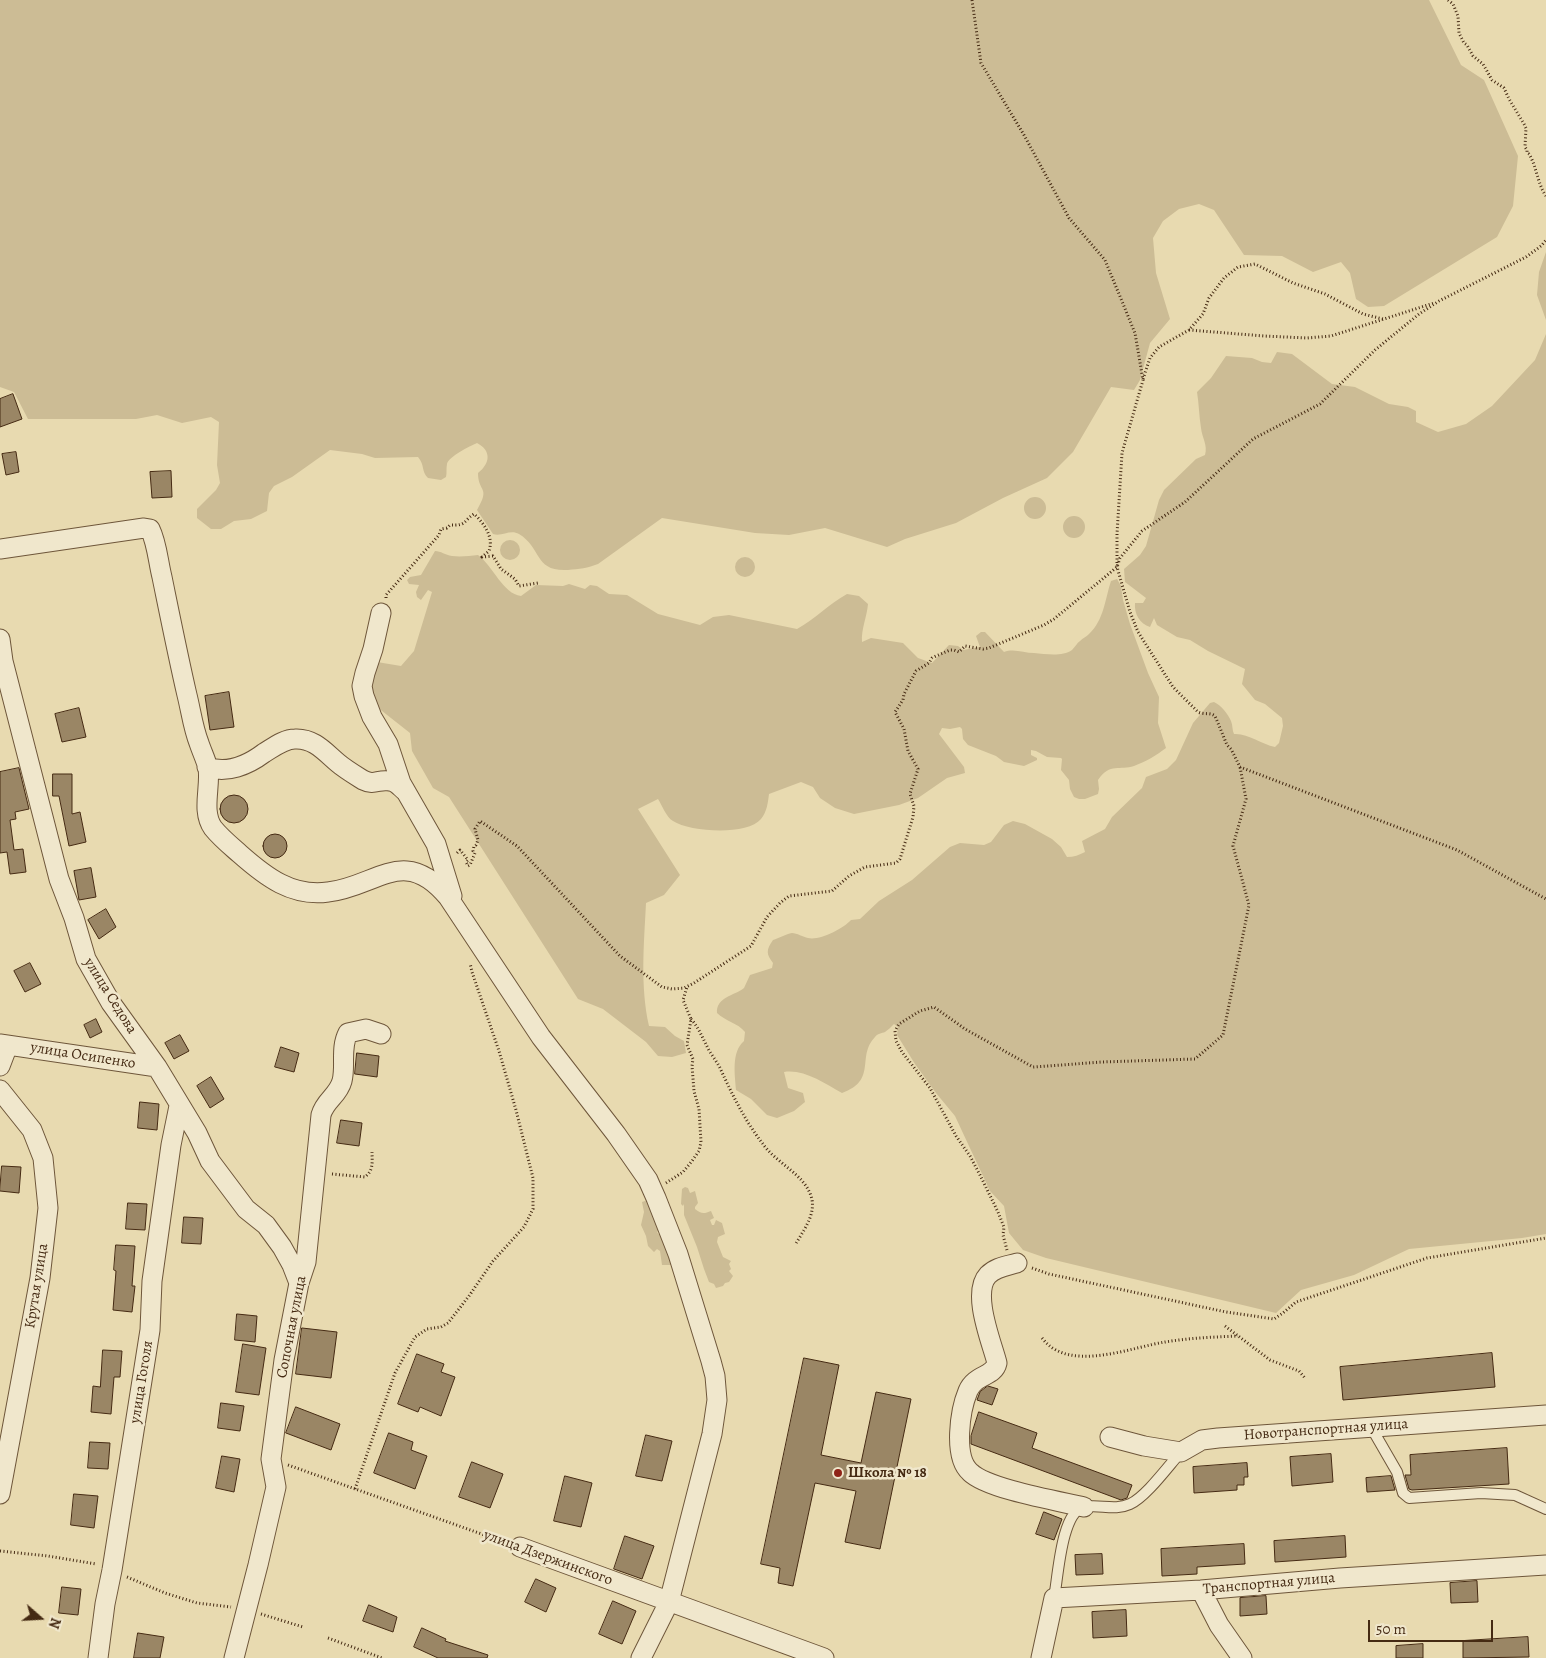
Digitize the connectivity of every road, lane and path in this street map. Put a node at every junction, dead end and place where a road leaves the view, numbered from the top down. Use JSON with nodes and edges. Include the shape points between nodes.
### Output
{"nodes":[{"id":1,"x":972,"y":0,"type":"edge"},
{"id":2,"x":1448,"y":0,"type":"edge"},
{"id":3,"x":1546,"y":196,"type":"edge"},
{"id":4,"x":1546,"y":240,"type":"edge"},
{"id":5,"x":1439,"y":301,"type":"junction"},
{"id":6,"x":1383,"y":319,"type":"junction"},
{"id":7,"x":1189,"y":330,"type":"junction"},
{"id":8,"x":1143,"y":380,"type":"junction"},
{"id":9,"x":0,"y":549,"type":"edge"},
{"id":10,"x":1117,"y":567,"type":"junction"},
{"id":11,"x":538,"y":582,"type":"dead end"},
{"id":12,"x":381,"y":613,"type":"joint"},
{"id":13,"x":0,"y":639,"type":"edge"},
{"id":14,"x":207,"y":767,"type":"junction"},
{"id":15,"x":1240,"y":767,"type":"junction"},
{"id":16,"x":405,"y":791,"type":"junction"},
{"id":17,"x":456,"y":857,"type":"dead end"},
{"id":18,"x":1546,"y":899,"type":"edge"},
{"id":19,"x":463,"y":920,"type":"junction"},
{"id":20,"x":478,"y":942,"type":"junction"},
{"id":21,"x":687,"y":986,"type":"junction"},
{"id":22,"x":691,"y":1019,"type":"junction"},
{"id":23,"x":381,"y":1034,"type":"dead end"},
{"id":24,"x":4,"y":1045,"type":"edge"},
{"id":25,"x":0,"y":1066,"type":"edge"},
{"id":26,"x":157,"y":1067,"type":"junction"},
{"id":27,"x":0,"y":1090,"type":"edge"},
{"id":28,"x":179,"y":1106,"type":"junction"},
{"id":29,"x":372,"y":1152,"type":"dead end"},
{"id":30,"x":314,"y":1171,"type":"junction"},
{"id":31,"x":664,"y":1186,"type":"dead end"},
{"id":32,"x":1546,"y":1238,"type":"edge"},
{"id":33,"x":795,"y":1245,"type":"dead end"},
{"id":34,"x":1017,"y":1263,"type":"junction"},
{"id":35,"x":299,"y":1283,"type":"junction"},
{"id":36,"x":1225,"y":1326,"type":"dead end"},
{"id":37,"x":1238,"y":1336,"type":"dead end"},
{"id":38,"x":1042,"y":1338,"type":"dead end"},
{"id":39,"x":1305,"y":1378,"type":"dead end"},
{"id":40,"x":1546,"y":1415,"type":"edge"},
{"id":41,"x":1371,"y":1427,"type":"junction"},
{"id":42,"x":1110,"y":1437,"type":"dead end"},
{"id":43,"x":1181,"y":1452,"type":"junction"},
{"id":44,"x":271,"y":1459,"type":"junction"},
{"id":45,"x":354,"y":1489,"type":"junction"},
{"id":46,"x":0,"y":1494,"type":"edge"},
{"id":47,"x":1084,"y":1507,"type":"junction"},
{"id":48,"x":1546,"y":1509,"type":"edge"},
{"id":49,"x":520,"y":1547,"type":"joint"},
{"id":50,"x":1546,"y":1565,"type":"edge"},
{"id":51,"x":1201,"y":1590,"type":"junction"},
{"id":52,"x":1054,"y":1598,"type":"junction"},
{"id":53,"x":669,"y":1602,"type":"junction"},
{"id":54,"x":246,"y":1609,"type":"junction"},
{"id":55,"x":303,"y":1627,"type":"dead end"},
{"id":56,"x":328,"y":1638,"type":"dead end"},
{"id":57,"x":98,"y":1658,"type":"edge"},
{"id":58,"x":234,"y":1658,"type":"edge"},
{"id":59,"x":382,"y":1658,"type":"edge"},
{"id":60,"x":641,"y":1658,"type":"edge"},
{"id":61,"x":824,"y":1658,"type":"edge"},
{"id":62,"x":1041,"y":1658,"type":"edge"},
{"id":63,"x":1242,"y":1658,"type":"edge"}],
"edges":[{"from":1,"to":8,"type":"path","via":[[981,63],[1069,218],[1105,260],[1135,333]]},
{"from":2,"to":3,"type":"path","via":[[1458,16],[1459,33],[1464,43],[1492,80],[1504,88],[1522,120],[1526,128],[1524,144]]},
{"from":4,"to":5,"type":"path","via":[[1526,257]]},
{"from":5,"to":6,"type":"path"},
{"from":5,"to":10,"type":"path","via":[[1375,350],[1320,404],[1253,439],[1185,502],[1142,531],[1120,558]]},
{"from":6,"to":7,"type":"path","via":[[1331,336],[1308,338]]},
{"from":6,"to":7,"type":"path","via":[[1363,314],[1255,264],[1238,267],[1224,278],[1209,298],[1203,314]]},
{"from":7,"to":8,"type":"path","via":[[1159,347],[1150,358]]},
{"from":8,"to":10,"type":"path","via":[[1122,453]]},
{"from":9,"to":14,"type":"street","via":[[150,529],[194,728]]},
{"from":10,"to":15,"type":"path","via":[[1130,612],[1151,654],[1176,691],[1198,712],[1215,716]]},
{"from":10,"to":21,"type":"path","via":[[1044,625],[989,648],[965,646],[958,652],[950,650],[916,670],[896,712],[904,729],[908,751],[918,769],[910,794],[914,817],[901,857],[898,861],[865,867],[832,891],[789,896],[767,917],[750,946]]},
{"from":11,"to":12,"type":"path","via":[[519,586],[493,556],[482,557],[489,551],[490,542],[487,530],[474,514],[458,526],[441,529],[386,595]]},
{"from":12,"to":16,"type":"street","via":[[363,691],[372,717],[388,744]]},
{"from":13,"to":26,"type":"street","name":"улица Седова","via":[[59,879],[86,959],[111,1003]]},
{"from":14,"to":16,"type":"street","via":[[227,770],[256,759],[283,742],[296,739],[318,746],[365,781],[388,780]]},
{"from":14,"to":19,"type":"street","via":[[211,825],[269,878],[298,891],[323,893],[355,886],[387,872],[407,872],[440,888]]},
{"from":15,"to":18,"type":"path","via":[[1457,850]]},
{"from":15,"to":34,"type":"path","via":[[1246,799],[1233,846],[1249,905],[1223,1035],[1195,1059],[1033,1067],[965,1029],[934,1007],[920,1011],[896,1028],[894,1034],[898,1046],[930,1088],[980,1175],[1004,1227],[1007,1252]]},
{"from":16,"to":19,"type":"street","via":[[436,844],[448,886]]},
{"from":17,"to":21,"type":"path","via":[[460,850],[470,865],[478,840],[475,829],[480,821],[517,846],[620,956],[662,987],[672,990]]},
{"from":19,"to":20,"type":"street"},
{"from":20,"to":45,"type":"path","via":[[471,956],[472,972],[516,1110],[533,1178],[533,1209],[524,1227],[493,1261],[448,1323],[427,1329],[415,1337],[395,1373]]},
{"from":20,"to":53,"type":"street","via":[[541,1037],[648,1180],[678,1254],[698,1316],[715,1376],[716,1410]]},
{"from":21,"to":22,"type":"path","via":[[683,1000]]},
{"from":22,"to":31,"type":"path","via":[[687,1041],[693,1059],[701,1142],[699,1152],[683,1172]]},
{"from":22,"to":33,"type":"path","via":[[704,1037],[748,1124],[773,1157],[808,1188],[812,1200],[811,1215]]},
{"from":23,"to":30,"type":"street","name":"Сопочная улица","via":[[366,1029],[346,1035],[341,1084],[321,1115]]},
{"from":24,"to":25,"type":"street"},
{"from":24,"to":26,"type":"street","name":"улица Осипенко"},
{"from":26,"to":28,"type":"street","name":"улица Седова"},
{"from":27,"to":46,"type":"street","name":"Крутая улица","via":[[32,1130],[43,1158],[48,1208],[40,1278]]},
{"from":28,"to":35,"type":"street","name":"улица Седова","via":[[210,1161],[246,1209],[266,1225],[282,1247]]},
{"from":28,"to":57,"type":"street","name":"улица Гоголя","via":[[152,1281],[150,1330]]},
{"from":29,"to":30,"type":"path","via":[[372,1168],[365,1176]]},
{"from":30,"to":35,"type":"street","name":"Сопочная улица","via":[[306,1262]]},
{"from":32,"to":34,"type":"path","via":[[1427,1258],[1296,1302],[1274,1319],[1081,1281]]},
{"from":34,"to":47,"type":"street","via":[[995,1270],[984,1281],[983,1316],[997,1363],[992,1372],[973,1382],[967,1393],[961,1424],[960,1456],[968,1470],[978,1478]]},
{"from":35,"to":44,"type":"street","name":"Сопочная улица","via":[[284,1360]]},
{"from":36,"to":39,"type":"path","via":[[1270,1360],[1296,1370]]},
{"from":37,"to":38,"type":"path","via":[[1187,1339],[1109,1354],[1080,1356],[1056,1350]]},
{"from":40,"to":41,"type":"street","name":"Новотранспортная улица"},
{"from":41,"to":43,"type":"street","name":"Новотранспортная улица","via":[[1202,1440]]},
{"from":41,"to":48,"type":"lane","via":[[1397,1472],[1403,1493],[1409,1498],[1482,1493],[1515,1495]]},
{"from":42,"to":43,"type":"street"},
{"from":43,"to":47,"type":"lane","via":[[1132,1503],[1116,1507]]},
{"from":44,"to":45,"type":"path","name":"улица Дзержинского"},
{"from":44,"to":54,"type":"street","name":"Сопочная улица","via":[[276,1487]]},
{"from":45,"to":49,"type":"path","name":"улица Дзержинского"},
{"from":47,"to":52,"type":"lane","via":[[1077,1510],[1068,1522]]},
{"from":49,"to":53,"type":"street","name":"улица Дзержинского"},
{"from":50,"to":51,"type":"street","name":"Транспортная улица"},
{"from":51,"to":52,"type":"street","name":"Транспортная улица"},
{"from":51,"to":63,"type":"street","via":[[1219,1625]]},
{"from":52,"to":62,"type":"street"},
{"from":53,"to":60,"type":"street"},
{"from":53,"to":61,"type":"street","name":"улица Дзержинского"},
{"from":54,"to":55,"type":"path"},
{"from":54,"to":58,"type":"street","name":"Сопочная улица"},
{"from":56,"to":59,"type":"path"}]}
